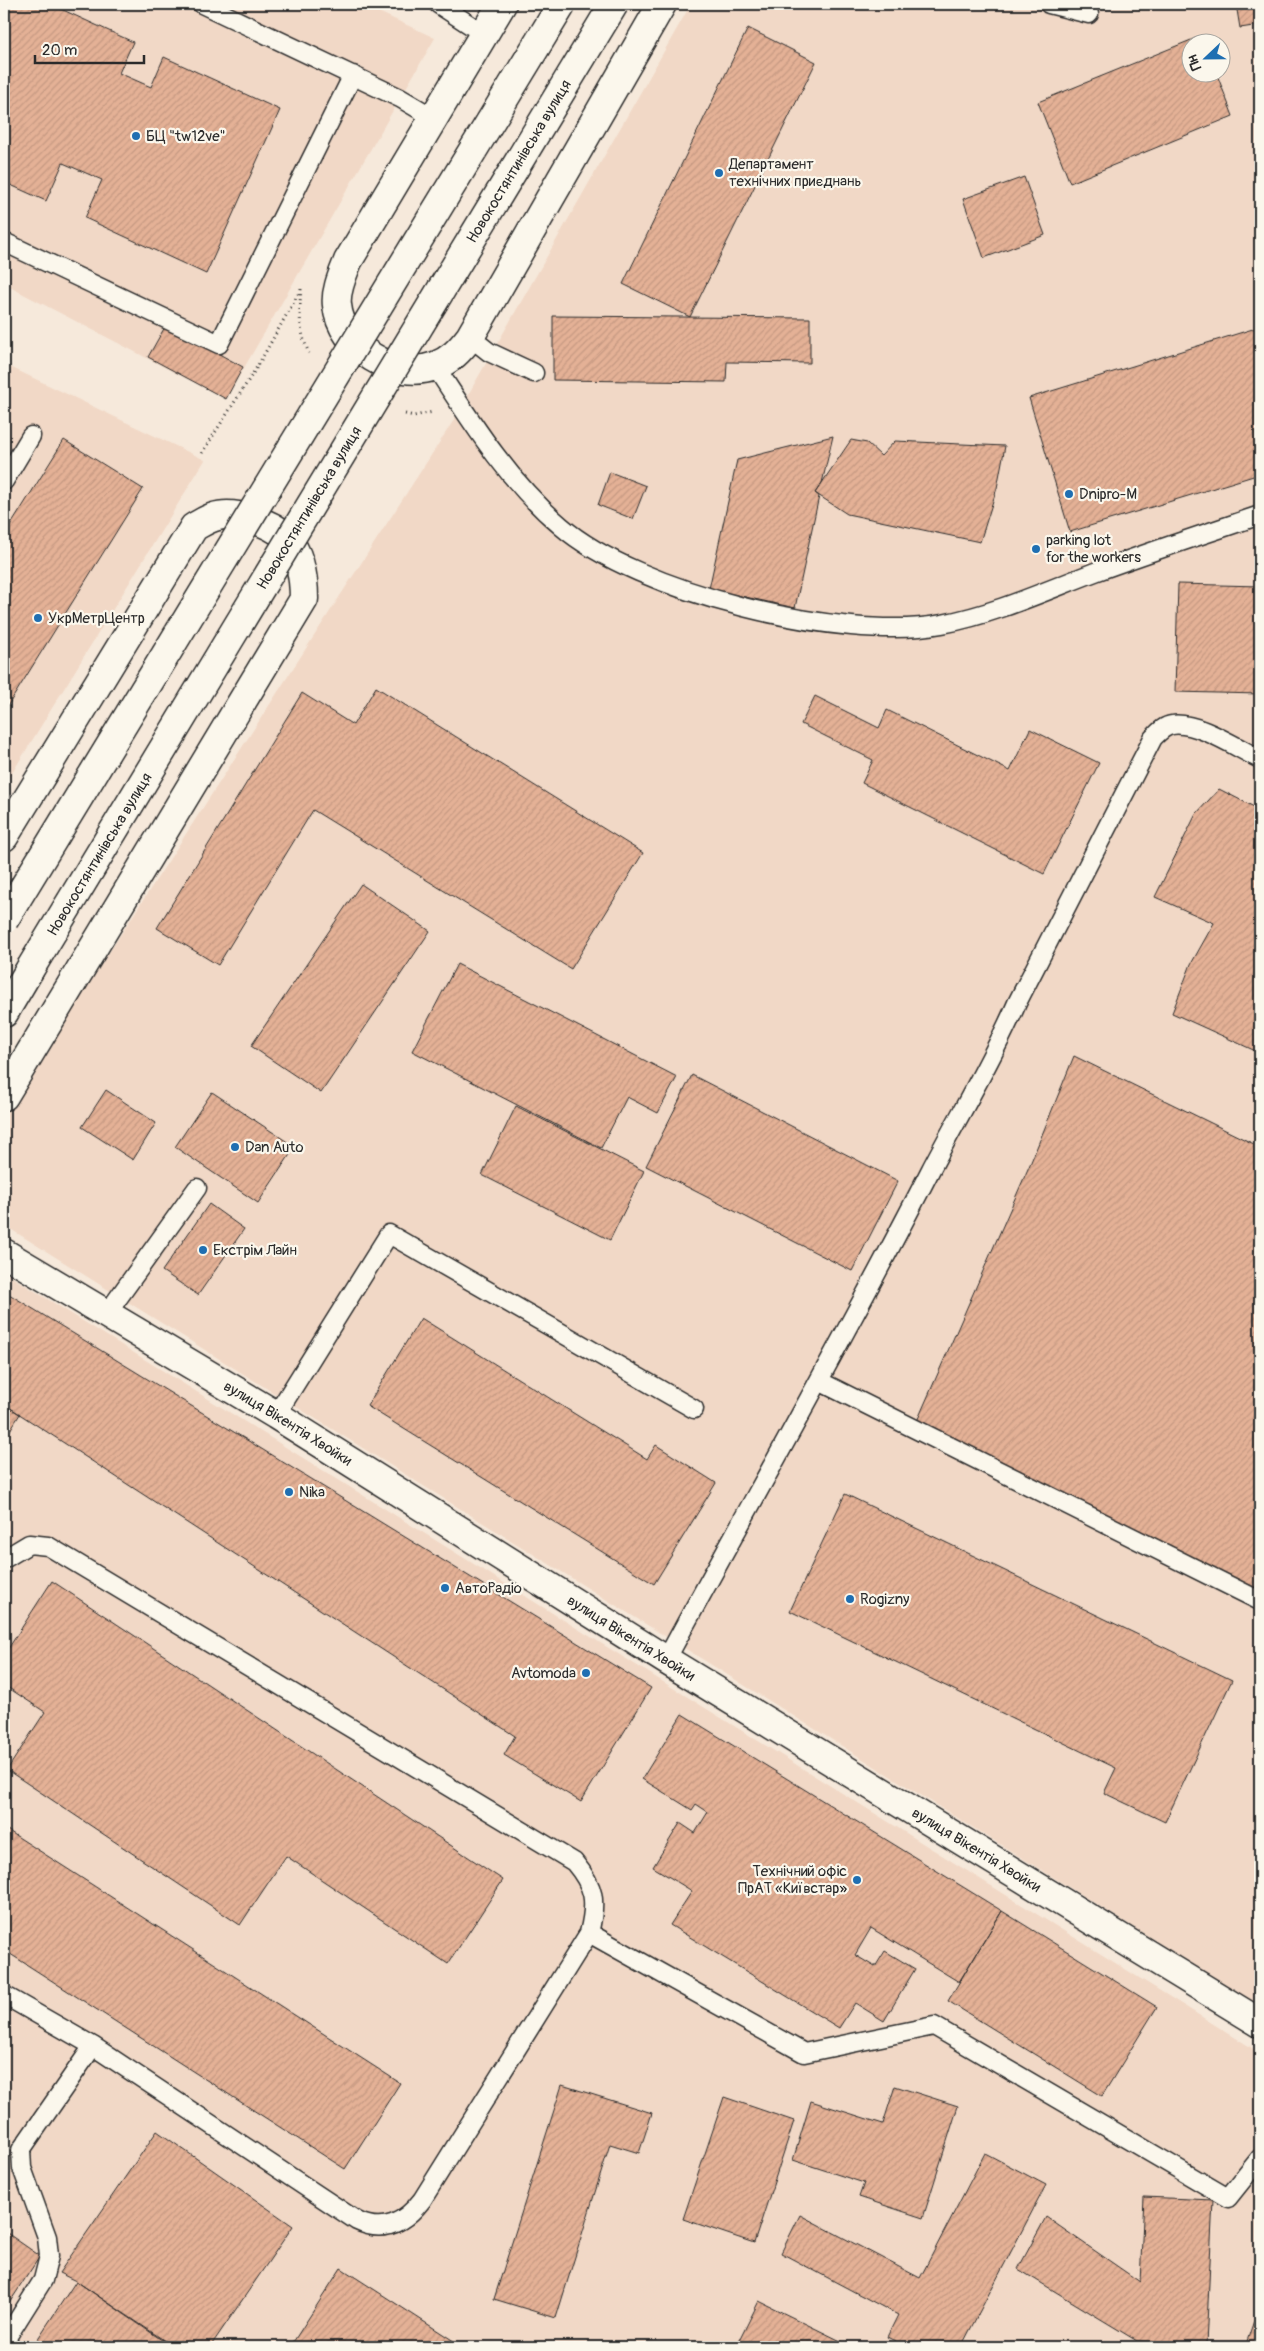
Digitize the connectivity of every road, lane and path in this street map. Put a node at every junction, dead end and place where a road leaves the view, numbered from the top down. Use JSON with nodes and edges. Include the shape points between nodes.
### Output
{"nodes":[{"id":1,"x":202,"y":4,"type":"edge"},
{"id":2,"x":438,"y":4,"type":"edge"},
{"id":3,"x":502,"y":4,"type":"edge"},
{"id":4,"x":562,"y":4,"type":"edge"},
{"id":5,"x":614,"y":4,"type":"edge"},
{"id":6,"x":662,"y":4,"type":"edge"},
{"id":7,"x":1049,"y":4,"type":"edge"},
{"id":8,"x":1089,"y":14,"type":"dead end"},
{"id":9,"x":484,"y":34,"type":"junction"},
{"id":10,"x":353,"y":75,"type":"junction"},
{"id":11,"x":434,"y":118,"type":"junction"},
{"id":12,"x":4,"y":242,"type":"edge"},
{"id":13,"x":470,"y":337,"type":"junction"},
{"id":14,"x":435,"y":366,"type":"junction"},
{"id":15,"x":257,"y":367,"type":"dead end"},
{"id":16,"x":534,"y":373,"type":"dead end"},
{"id":17,"x":31,"y":436,"type":"dead end"},
{"id":18,"x":202,"y":453,"type":"dead end"},
{"id":19,"x":4,"y":481,"type":"edge"},
{"id":20,"x":1260,"y":515,"type":"edge"},
{"id":21,"x":1260,"y":759,"type":"edge"},
{"id":22,"x":4,"y":837,"type":"edge"},
{"id":23,"x":4,"y":920,"type":"edge"},
{"id":24,"x":4,"y":1013,"type":"edge"},
{"id":25,"x":4,"y":1096,"type":"edge"},
{"id":26,"x":197,"y":1188,"type":"dead end"},
{"id":27,"x":4,"y":1253,"type":"edge"},
{"id":28,"x":106,"y":1315,"type":"junction"},
{"id":29,"x":819,"y":1381,"type":"junction"},
{"id":30,"x":694,"y":1409,"type":"dead end"},
{"id":31,"x":276,"y":1415,"type":"junction"},
{"id":32,"x":4,"y":1559,"type":"edge"},
{"id":33,"x":1260,"y":1600,"type":"edge"},
{"id":34,"x":666,"y":1660,"type":"junction"},
{"id":35,"x":589,"y":1933,"type":"junction"},
{"id":36,"x":4,"y":1996,"type":"edge"},
{"id":37,"x":1260,"y":2023,"type":"edge"},
{"id":38,"x":93,"y":2046,"type":"junction"},
{"id":39,"x":1260,"y":2158,"type":"edge"},
{"id":40,"x":4,"y":2342,"type":"edge"}],
"edges":[{"from":1,"to":10,"type":"lane"},
{"from":2,"to":9,"type":"lane"},
{"from":3,"to":9,"type":"main road"},
{"from":4,"to":23,"type":"main road","bridge":true},
{"from":5,"to":24,"type":"main road","name":"Новокостянтинівська вулиця","bridge":true},
{"from":6,"to":13,"type":"main road"},
{"from":7,"to":8,"type":"lane"},
{"from":9,"to":11,"type":"main road"},
{"from":10,"to":11,"type":"lane"},
{"from":10,"to":12,"type":"lane","via":[[219,344]]},
{"from":11,"to":14,"type":"main road","via":[[348,261],[337,305],[345,332],[357,347],[383,362],[403,368],[420,370]]},
{"from":13,"to":14,"type":"main road","via":[[455,356]]},
{"from":13,"to":16,"type":"lane","via":[[490,352]]},
{"from":14,"to":20,"type":"lane","via":[[483,441],[554,520],[586,546],[676,588],[829,623],[893,629],[968,618]]},
{"from":15,"to":18,"type":"path"},
{"from":17,"to":19,"type":"lane"},
{"from":21,"to":29,"type":"lane","via":[[1190,725],[1172,725],[1161,729],[1153,738],[1021,996],[998,1048]]},
{"from":22,"to":25,"type":"main road","via":[[194,527],[215,516],[232,514],[254,519],[285,537],[304,578],[304,599]]},
{"from":26,"to":28,"type":"lane"},
{"from":27,"to":28,"type":"main road","name":"вулиця Вікентія Хвойки"},
{"from":28,"to":31,"type":"main road","name":"вулиця Вікентія Хвойки"},
{"from":29,"to":33,"type":"lane"},
{"from":29,"to":34,"type":"lane"},
{"from":30,"to":31,"type":"lane","via":[[389,1234]]},
{"from":31,"to":34,"type":"main road","name":"вулиця Вікентія Хвойки"},
{"from":32,"to":35,"type":"lane","via":[[29,1544],[48,1546],[574,1862],[592,1890],[595,1910]]},
{"from":34,"to":37,"type":"main road","name":"вулиця Вікентія Хвойки"},
{"from":35,"to":38,"type":"lane","via":[[422,2200],[404,2219],[384,2227],[374,2228],[357,2221]]},
{"from":35,"to":39,"type":"lane","via":[[804,2053],[934,2026],[1228,2198]]},
{"from":36,"to":38,"type":"lane"},
{"from":38,"to":40,"type":"lane","via":[[22,2150],[22,2168],[48,2237],[49,2256],[43,2280]]}]}
